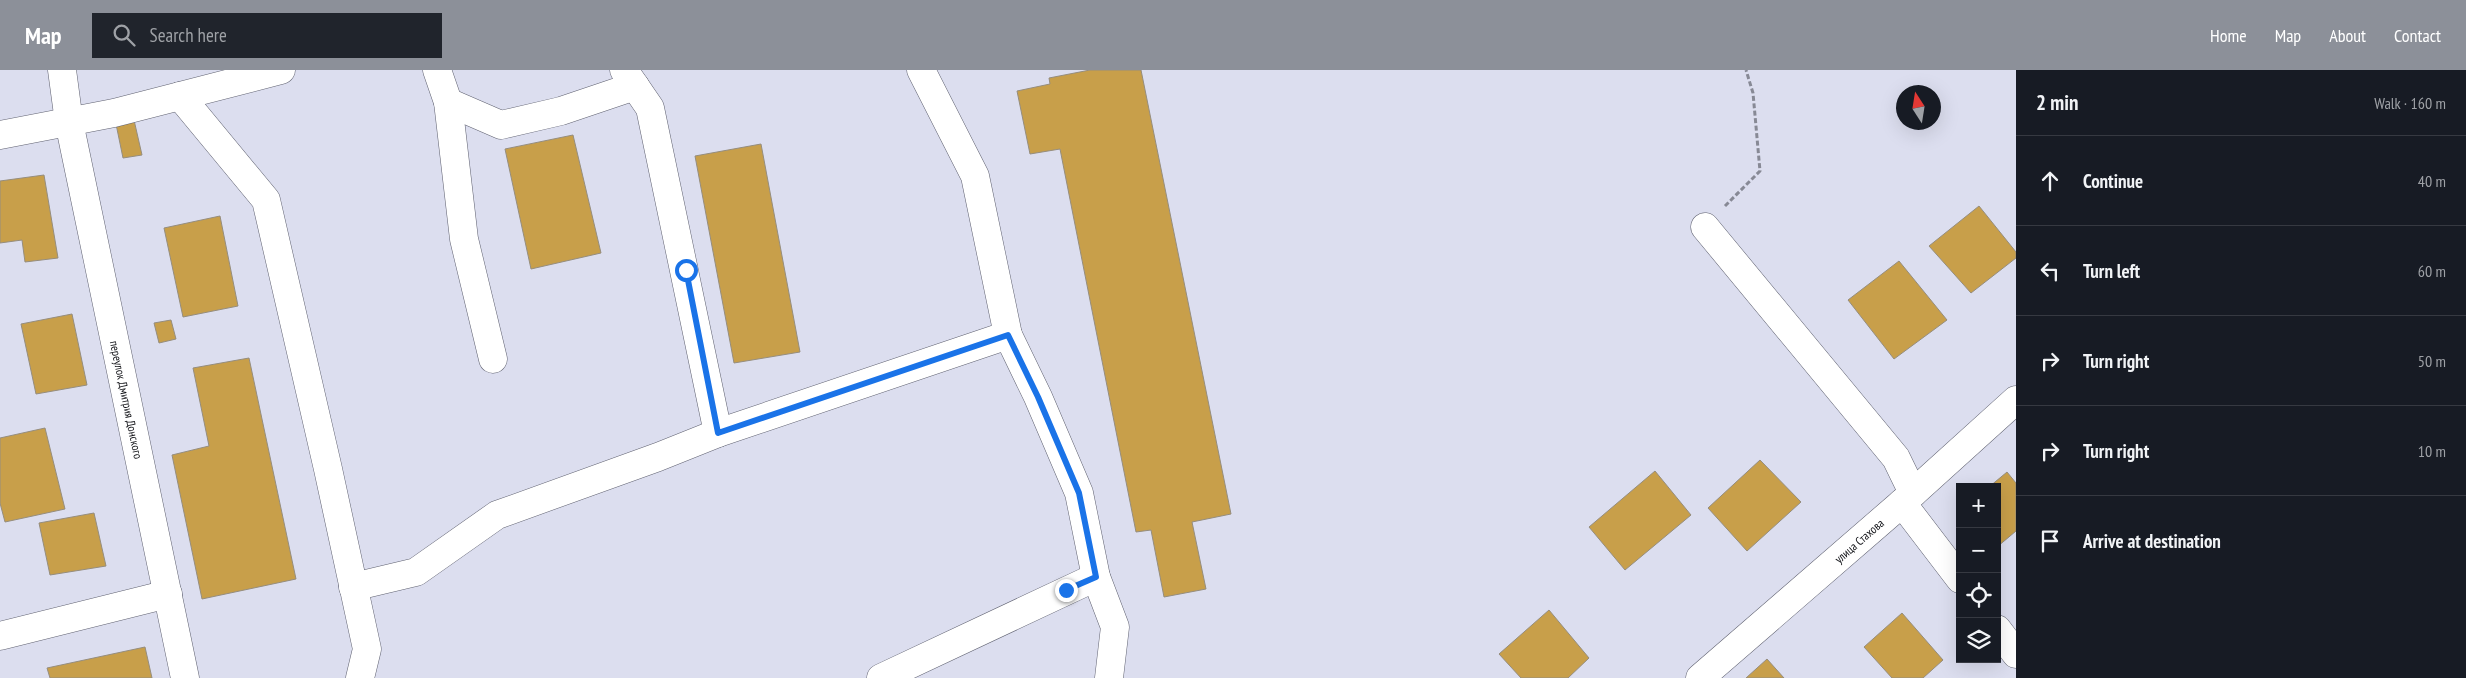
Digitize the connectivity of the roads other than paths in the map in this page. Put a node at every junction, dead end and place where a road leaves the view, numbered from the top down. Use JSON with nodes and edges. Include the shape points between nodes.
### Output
{"nodes":[{"id":1,"x":62,"y":70,"type":"edge"},
{"id":2,"x":437,"y":70,"type":"edge"},
{"id":3,"x":921,"y":70,"type":"edge"},
{"id":4,"x":275,"y":71,"type":"edge"},
{"id":5,"x":629,"y":78,"type":"edge"},
{"id":6,"x":180,"y":96,"type":"junction"},
{"id":7,"x":448,"y":102,"type":"junction"},
{"id":8,"x":69,"y":122,"type":"junction"},
{"id":9,"x":0,"y":135,"type":"edge"},
{"id":10,"x":1705,"y":227,"type":"road end"},
{"id":11,"x":1008,"y":335,"type":"junction"},
{"id":12,"x":493,"y":359,"type":"dead end"},
{"id":13,"x":2016,"y":400,"type":"edge"},
{"id":14,"x":718,"y":433,"type":"junction"},
{"id":15,"x":1908,"y":498,"type":"junction"},
{"id":16,"x":1956,"y":573,"type":"edge"},
{"id":17,"x":1096,"y":577,"type":"junction"},
{"id":18,"x":353,"y":587,"type":"junction"},
{"id":19,"x":168,"y":594,"type":"junction"},
{"id":20,"x":2001,"y":634,"type":"edge"},
{"id":21,"x":0,"y":636,"type":"edge"},
{"id":22,"x":2016,"y":654,"type":"edge"},
{"id":23,"x":185,"y":678,"type":"edge"},
{"id":24,"x":360,"y":678,"type":"edge"},
{"id":25,"x":881,"y":678,"type":"edge"},
{"id":26,"x":1109,"y":678,"type":"edge"},
{"id":27,"x":1700,"y":678,"type":"edge"}],
"edges":[{"from":1,"to":8,"type":"street","name":"переулок Дмитрия Донского"},
{"from":2,"to":7,"type":"street"},
{"from":3,"to":11,"type":"street","via":[[975,176]]},
{"from":4,"to":6,"type":"street"},
{"from":5,"to":7,"type":"street","via":[[561,111],[501,125]]},
{"from":5,"to":14,"type":"street","via":[[650,108]]},
{"from":6,"to":8,"type":"street"},
{"from":6,"to":18,"type":"street","via":[[266,200]]},
{"from":7,"to":12,"type":"street","via":[[464,239]]},
{"from":8,"to":9,"type":"street"},
{"from":8,"to":19,"type":"street","name":"переулок Дмитрия Донского"},
{"from":10,"to":15,"type":"street","via":[[1896,458]]},
{"from":11,"to":14,"type":"street"},
{"from":11,"to":17,"type":"street","via":[[1079,493]]},
{"from":13,"to":15,"type":"street","name":"улица Стахова"},
{"from":14,"to":18,"type":"street","via":[[497,515],[416,572]]},
{"from":15,"to":16,"type":"street"},
{"from":15,"to":27,"type":"street","name":"улица Стахова"},
{"from":17,"to":25,"type":"street"},
{"from":17,"to":26,"type":"street","via":[[1116,627]]},
{"from":18,"to":24,"type":"street","via":[[366,648]]},
{"from":19,"to":21,"type":"street"},
{"from":19,"to":23,"type":"street","name":"переулок Дмитрия Донского"},
{"from":20,"to":22,"type":"street"}]}
